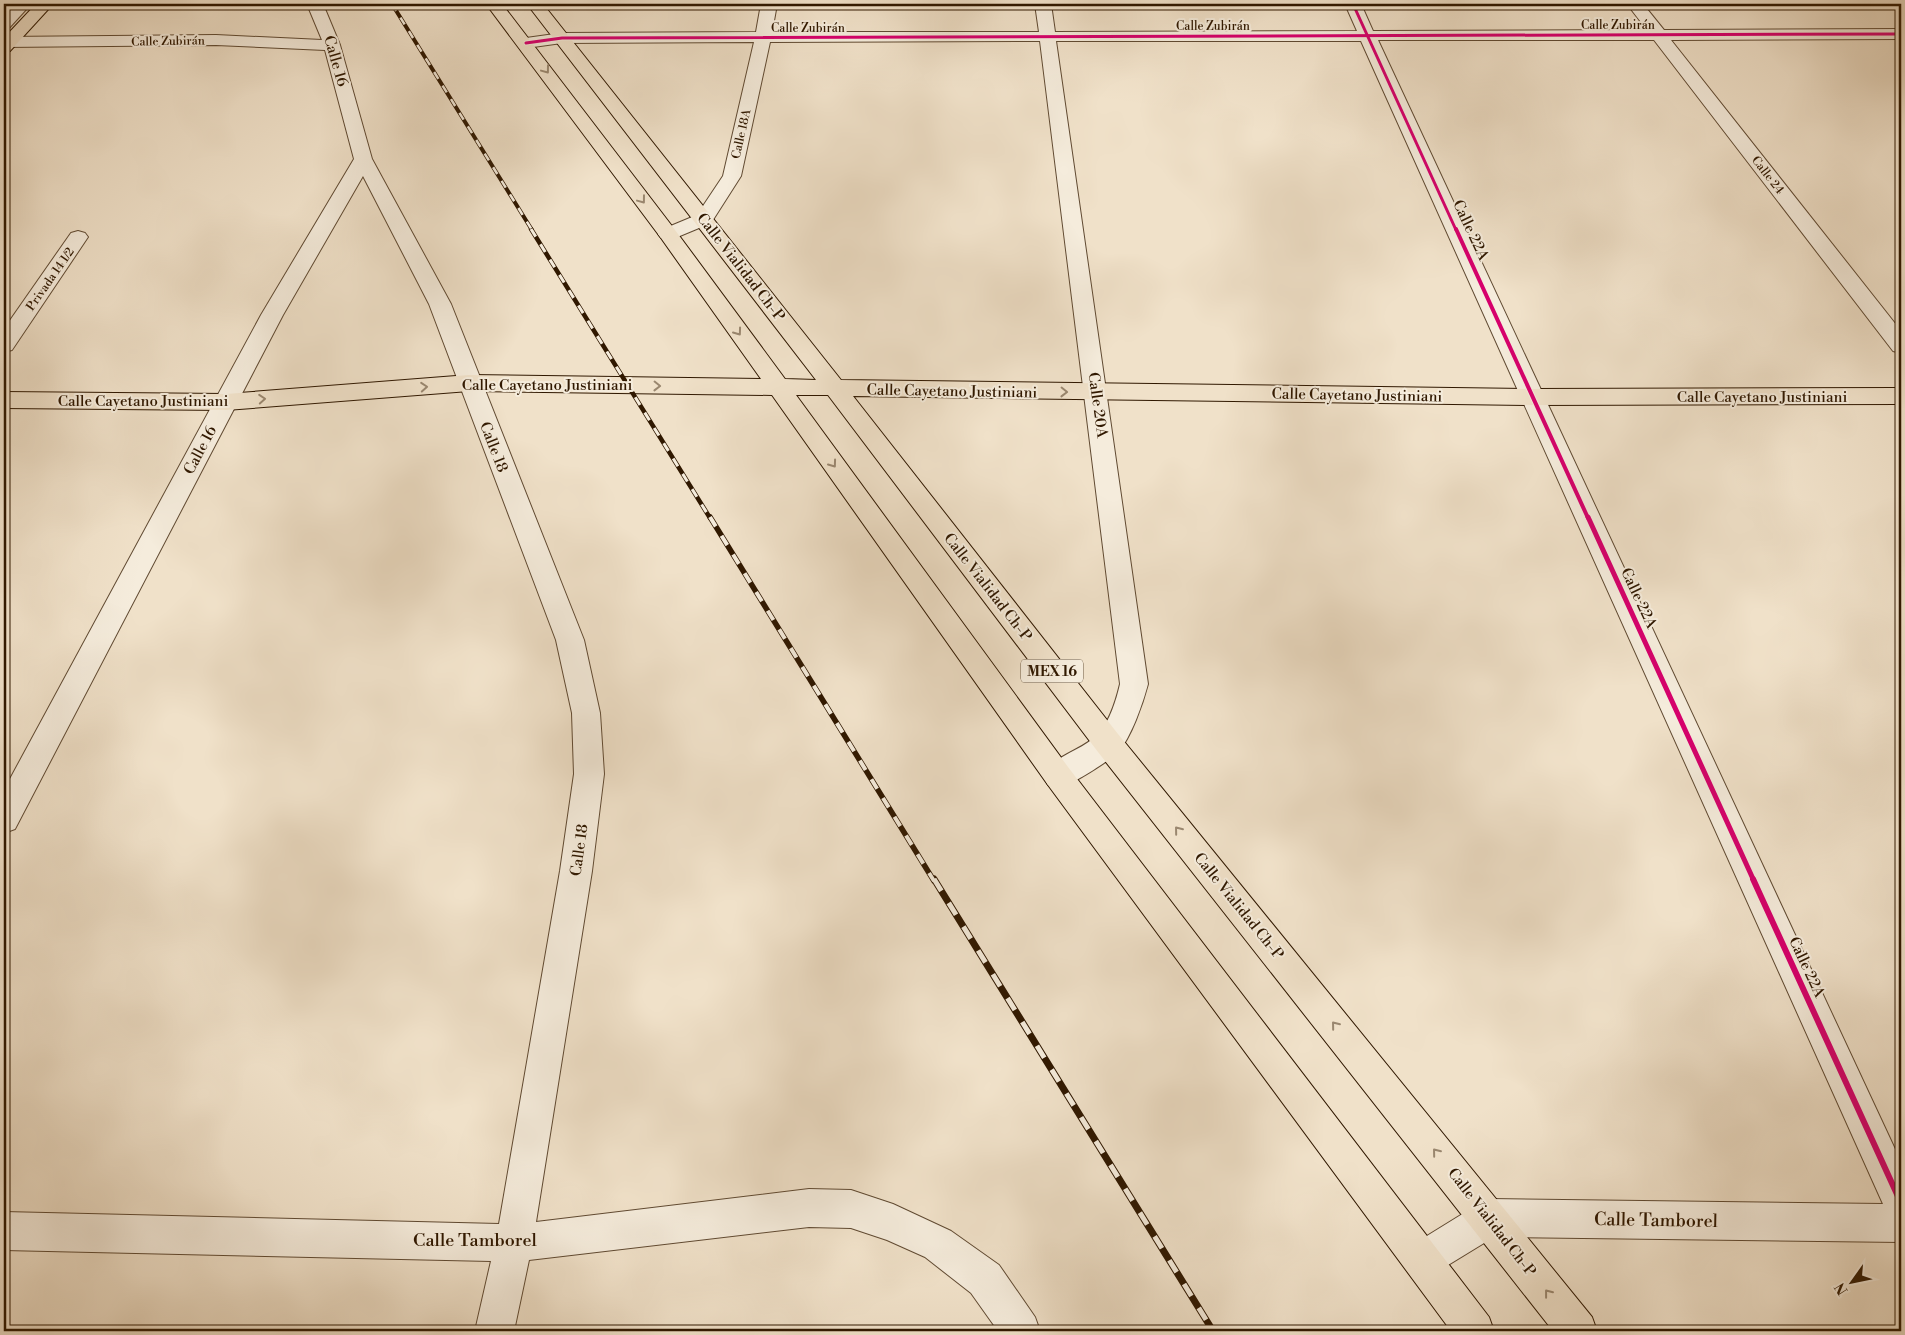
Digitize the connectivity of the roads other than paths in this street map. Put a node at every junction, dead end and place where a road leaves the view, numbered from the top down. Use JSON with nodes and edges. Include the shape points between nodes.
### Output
{"nodes":[{"id":1,"x":22,"y":4,"type":"edge"},
{"id":2,"x":46,"y":4,"type":"edge"},
{"id":3,"x":494,"y":4,"type":"edge"},
{"id":4,"x":535,"y":4,"type":"edge"},
{"id":5,"x":769,"y":4,"type":"edge"},
{"id":6,"x":1043,"y":4,"type":"edge"},
{"id":7,"x":1353,"y":4,"type":"edge"},
{"id":8,"x":1635,"y":4,"type":"edge"},
{"id":9,"x":319,"y":12,"type":"edge"},
{"id":10,"x":4,"y":24,"type":"edge"},
{"id":11,"x":1901,"y":34,"type":"edge"},
{"id":12,"x":1659,"y":35,"type":"junction"},
{"id":13,"x":1368,"y":36,"type":"junction"},
{"id":14,"x":1047,"y":37,"type":"junction"},
{"id":15,"x":562,"y":38,"type":"junction"},
{"id":16,"x":763,"y":38,"type":"junction"},
{"id":17,"x":526,"y":43,"type":"junction"},
{"id":18,"x":5,"y":44,"type":"edge"},
{"id":19,"x":332,"y":45,"type":"junction"},
{"id":20,"x":363,"y":159,"type":"junction"},
{"id":21,"x":704,"y":218,"type":"junction"},
{"id":22,"x":668,"y":234,"type":"junction"},
{"id":23,"x":78,"y":238,"type":"dead end"},
{"id":24,"x":4,"y":345,"type":"edge"},
{"id":25,"x":1901,"y":346,"type":"edge"},
{"id":26,"x":469,"y":383,"type":"junction"},
{"id":27,"x":778,"y":388,"type":"junction"},
{"id":28,"x":835,"y":389,"type":"junction"},
{"id":29,"x":1096,"y":393,"type":"junction"},
{"id":30,"x":1901,"y":396,"type":"edge"},
{"id":31,"x":1534,"y":397,"type":"junction"},
{"id":32,"x":4,"y":400,"type":"edge"},
{"id":33,"x":226,"y":402,"type":"junction"},
{"id":34,"x":1108,"y":743,"type":"junction"},
{"id":35,"x":1058,"y":776,"type":"junction"},
{"id":36,"x":4,"y":819,"type":"edge"},
{"id":37,"x":1901,"y":1203,"type":"edge"},
{"id":38,"x":1490,"y":1218,"type":"junction"},
{"id":39,"x":1901,"y":1224,"type":"edge"},
{"id":40,"x":4,"y":1232,"type":"edge"},
{"id":41,"x":514,"y":1243,"type":"junction"},
{"id":42,"x":1422,"y":1260,"type":"junction"},
{"id":43,"x":495,"y":1331,"type":"edge"},
{"id":44,"x":1021,"y":1331,"type":"edge"},
{"id":45,"x":1475,"y":1331,"type":"edge"},
{"id":46,"x":1578,"y":1331,"type":"edge"}],
"edges":[{"from":1,"to":10,"type":"street"},
{"from":2,"to":18,"type":"main road"},
{"from":3,"to":17,"type":"main road"},
{"from":4,"to":15,"type":"main road","name":"Calle Vialidad Ch-P","number":"MEX 16"},
{"from":5,"to":16,"type":"street","name":"Calle 18A"},
{"from":6,"to":14,"type":"street","name":"Calle 20A"},
{"from":7,"to":13,"type":"street","name":"Calle 22A"},
{"from":8,"to":12,"type":"street","name":"Calle 24"},
{"from":9,"to":19,"type":"street","name":"Calle 16"},
{"from":11,"to":12,"type":"street","name":"Calle Zubirán"},
{"from":12,"to":13,"type":"street","name":"Calle Zubirán"},
{"from":12,"to":25,"type":"street","name":"Calle 24"},
{"from":13,"to":14,"type":"street","name":"Calle Zubirán"},
{"from":13,"to":31,"type":"street","name":"Calle 22A"},
{"from":14,"to":16,"type":"street","name":"Calle Zubirán"},
{"from":14,"to":29,"type":"street","name":"Calle 20A"},
{"from":15,"to":16,"type":"street","name":"Calle Zubirán"},
{"from":15,"to":17,"type":"street","name":"Calle Zubirán"},
{"from":15,"to":21,"type":"main road","name":"Calle Vialidad Ch-P","number":"MEX 16"},
{"from":16,"to":21,"type":"street","name":"Calle 18A","via":[[732,176]]},
{"from":17,"to":22,"type":"main road","one_way":true},
{"from":18,"to":19,"type":"street","name":"Calle Zubirán","via":[[216,40]]},
{"from":19,"to":20,"type":"street","name":"Calle 16"},
{"from":20,"to":26,"type":"street","name":"Calle 18","via":[[440,304]]},
{"from":20,"to":33,"type":"street","name":"Calle 16","via":[[272,315]]},
{"from":21,"to":22,"type":"street"},
{"from":21,"to":28,"type":"main road","name":"Calle Vialidad Ch-P","number":"MEX 16"},
{"from":22,"to":27,"type":"main road","one_way":true},
{"from":23,"to":24,"type":"street","name":"Privada 14 1/2"},
{"from":26,"to":27,"type":"main road","name":"Calle Cayetano Justiniani","one_way":true},
{"from":33,"to":26,"type":"main road","name":"Calle Cayetano Justiniani","one_way":true},
{"from":26,"to":41,"type":"street","name":"Calle 18","via":[[570,640],[586,713],[588,748],[589,774],[576,871]]},
{"from":27,"to":28,"type":"main road","name":"Calle Cayetano Justiniani"},
{"from":27,"to":35,"type":"main road","one_way":true},
{"from":28,"to":29,"type":"main road","name":"Calle Cayetano Justiniani","one_way":true},
{"from":28,"to":34,"type":"main road","name":"Calle Vialidad Ch-P","number":"MEX 16"},
{"from":29,"to":31,"type":"main road","name":"Calle Cayetano Justiniani"},
{"from":29,"to":34,"type":"street","name":"Calle 20A","via":[[1134,684],[1128,707]]},
{"from":30,"to":31,"type":"main road","name":"Calle Cayetano Justiniani"},
{"from":31,"to":37,"type":"street","name":"Calle 22A"},
{"from":32,"to":33,"type":"main road","name":"Calle Cayetano Justiniani"},
{"from":33,"to":36,"type":"street","name":"Calle 16"},
{"from":34,"to":35,"type":"street","name":"Calle 20A"},
{"from":38,"to":34,"type":"main road","name":"Calle Vialidad Ch-P","number":"MEX 16","one_way":true},
{"from":35,"to":42,"type":"main road"},
{"from":38,"to":39,"type":"street","name":"Calle Tamborel"},
{"from":38,"to":42,"type":"street"},
{"from":46,"to":38,"type":"main road","name":"Calle Vialidad Ch-P","number":"MEX 16","one_way":true},
{"from":40,"to":41,"type":"street","name":"Calle Tamborel"},
{"from":41,"to":43,"type":"street","name":"Calle 18"},
{"from":41,"to":44,"type":"street","name":"Calle Tamborel","via":[[808,1208],[852,1209],[938,1244],[985,1279]]},
{"from":42,"to":45,"type":"main road"}]}
